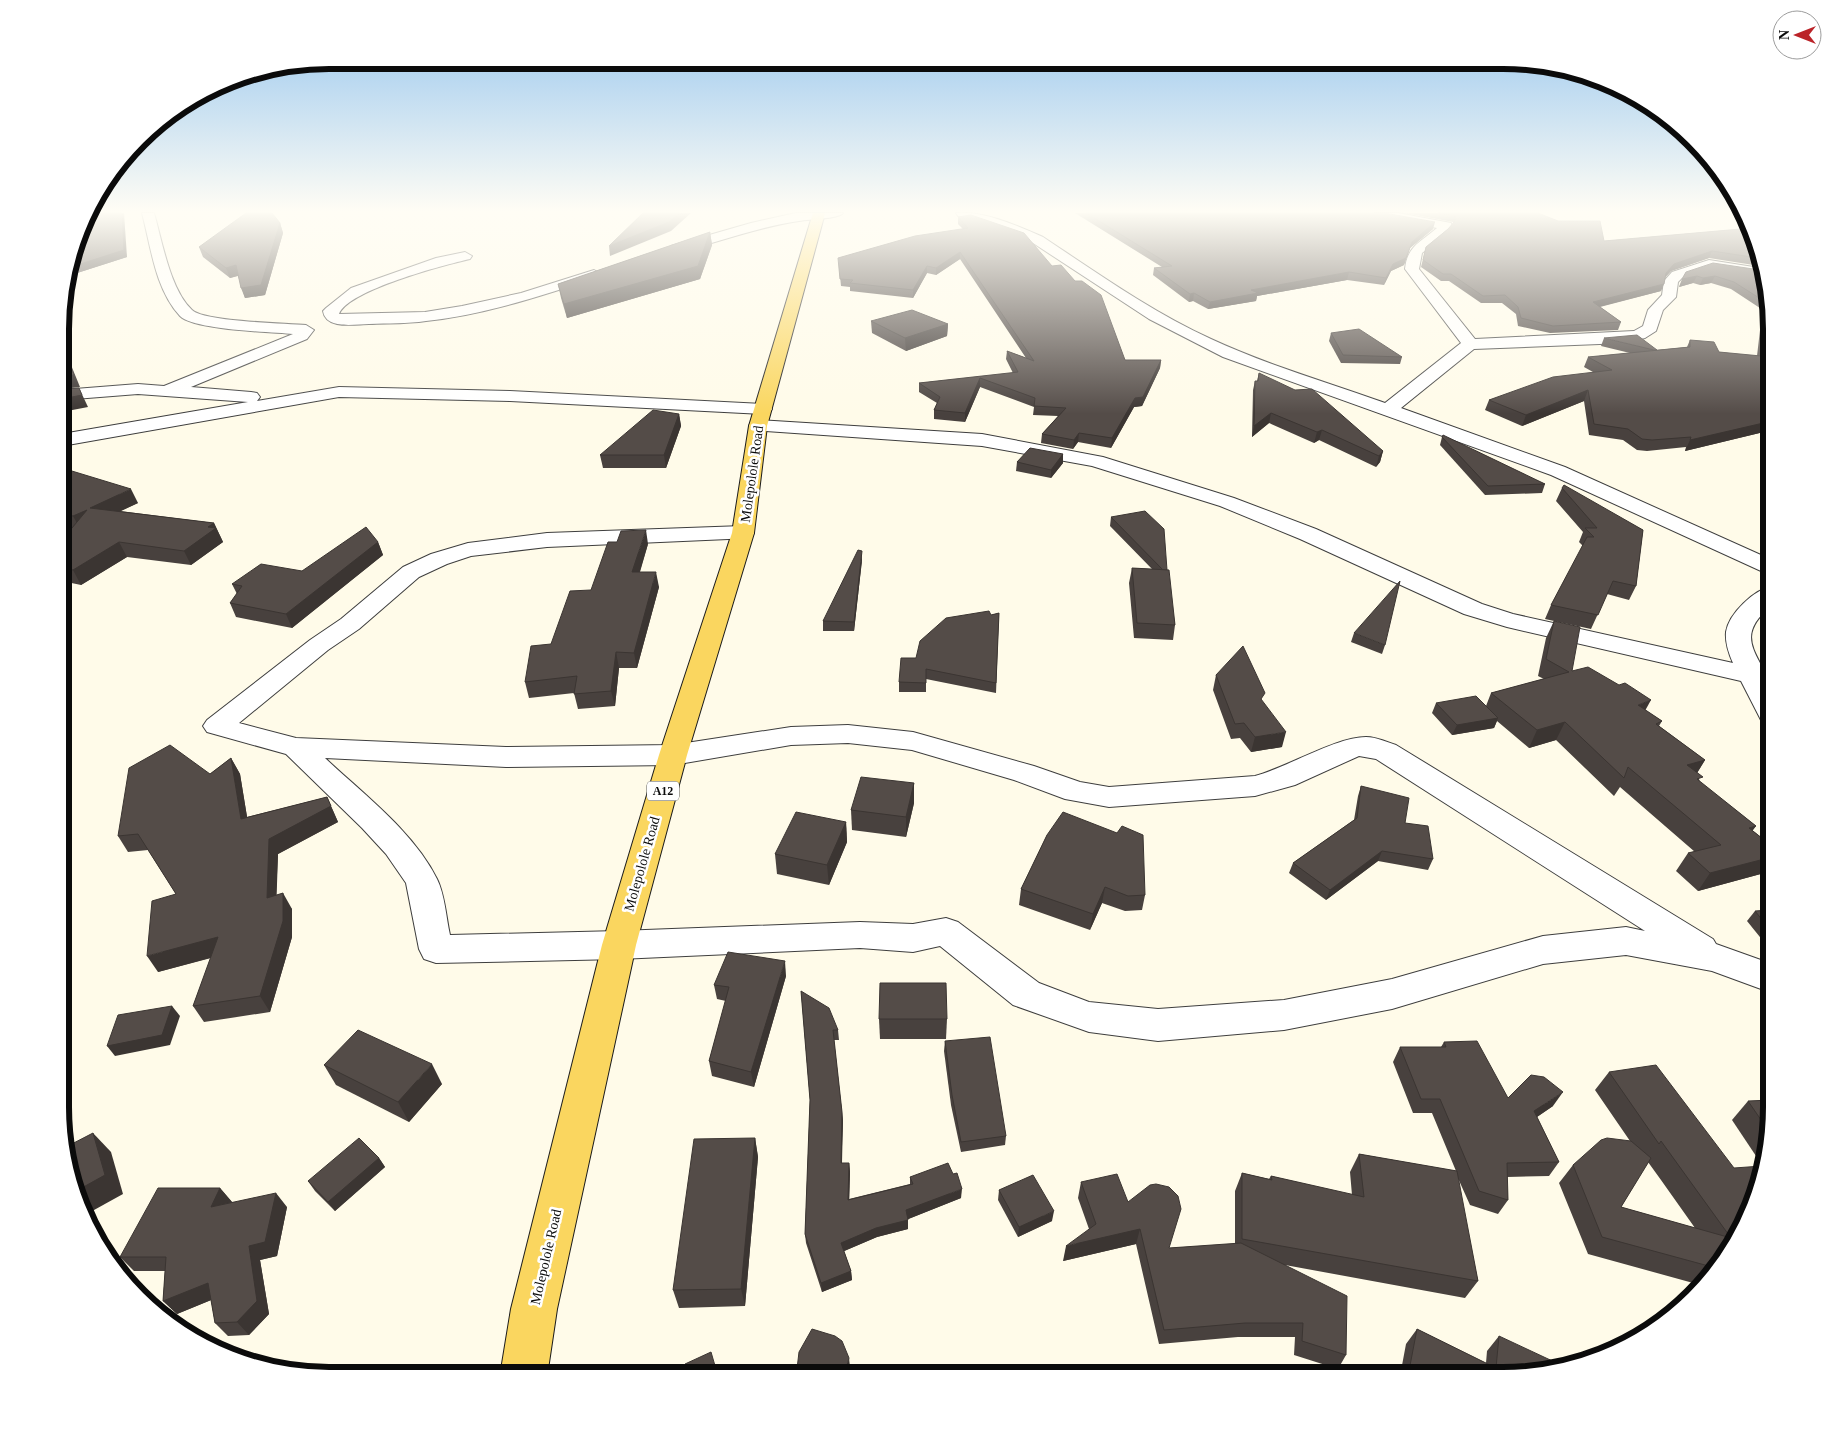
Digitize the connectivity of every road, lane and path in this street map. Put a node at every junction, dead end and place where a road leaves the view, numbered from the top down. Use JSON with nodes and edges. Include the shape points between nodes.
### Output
{"nodes":[{"id":1,"x":167,"y":280,"type":"edge"},
{"id":2,"x":388,"y":280,"type":"edge"},
{"id":3,"x":575,"y":280,"type":"edge"},
{"id":4,"x":804,"y":280,"type":"edge"},
{"id":5,"x":1099,"y":280,"type":"edge"},
{"id":6,"x":1421,"y":280,"type":"edge"},
{"id":7,"x":1672,"y":280,"type":"edge"},
{"id":8,"x":1470,"y":344,"type":"junction"},
{"id":9,"x":168,"y":390,"type":"junction"},
{"id":10,"x":69,"y":394,"type":"edge"},
{"id":11,"x":287,"y":401,"type":"junction"},
{"id":12,"x":1389,"y":409,"type":"junction"},
{"id":13,"x":760,"y":418,"type":"junction"},
{"id":14,"x":69,"y":439,"type":"edge"},
{"id":15,"x":743,"y":533,"type":"junction"},
{"id":16,"x":1763,"y":565,"type":"edge"},
{"id":17,"x":1763,"y":601,"type":"edge"},
{"id":18,"x":1750,"y":675,"type":"junction"},
{"id":19,"x":1763,"y":699,"type":"edge"},
{"id":20,"x":296,"y":748,"type":"junction"},
{"id":21,"x":673,"y":754,"type":"junction"},
{"id":22,"x":619,"y":945,"type":"junction"},
{"id":23,"x":1715,"y":958,"type":"junction"},
{"id":24,"x":1763,"y":976,"type":"edge"},
{"id":25,"x":525,"y":1367,"type":"edge"}],
"edges":[{"from":1,"to":9,"type":"street","via":[[170,290],[187,314],[219,323],[306,330],[301,336]]},
{"from":2,"to":3,"type":"street","via":[[356,291],[331,311],[332,317],[342,320],[425,318],[525,296]]},
{"from":4,"to":13,"type":"main road","name":"Molepolole Road","number":"A12"},
{"from":5,"to":12,"type":"street","via":[[1194,338]]},
{"from":6,"to":8,"type":"street"},
{"from":7,"to":8,"type":"street","via":[[1669,297],[1653,312],[1650,328],[1639,335]]},
{"from":8,"to":12,"type":"street"},
{"from":9,"to":10,"type":"street"},
{"from":9,"to":11,"type":"street"},
{"from":11,"to":13,"type":"street","via":[[340,392],[539,398]]},
{"from":11,"to":14,"type":"street"},
{"from":12,"to":16,"type":"street","via":[[1558,471]]},
{"from":13,"to":15,"type":"main road","name":"Molepolole Road","number":"A12"},
{"from":13,"to":18,"type":"street","via":[[982,440],[1096,461],[1227,502],[1473,609],[1507,620]]},
{"from":15,"to":20,"type":"street","via":[[548,540],[468,550],[440,558],[411,572],[350,624],[218,726]]},
{"from":15,"to":21,"type":"main road","name":"Molepolole Road","number":"A12"},
{"from":17,"to":18,"type":"street","via":[[1745,618],[1738,632]]},
{"from":18,"to":19,"type":"street"},
{"from":20,"to":21,"type":"street","via":[[506,757]]},
{"from":20,"to":22,"type":"street","via":[[397,846],[422,881],[436,949]]},
{"from":21,"to":22,"type":"main road","name":"Molepolole Road","number":"A12"},
{"from":21,"to":23,"type":"street","via":[[791,736],[857,735],[913,741],[1024,773],[1076,792],[1109,797],[1255,786],[1286,778],[1354,747],[1368,746],[1386,752]]},
{"from":22,"to":23,"type":"street","via":[[860,935],[913,938],[946,931],[1026,994],[1089,1017],[1158,1025],[1284,1015],[1392,994],[1543,950],[1626,941]]},
{"from":22,"to":25,"type":"main road","name":"Molepolole Road","number":"A12","via":[[536,1299]]},
{"from":23,"to":24,"type":"street"}]}
